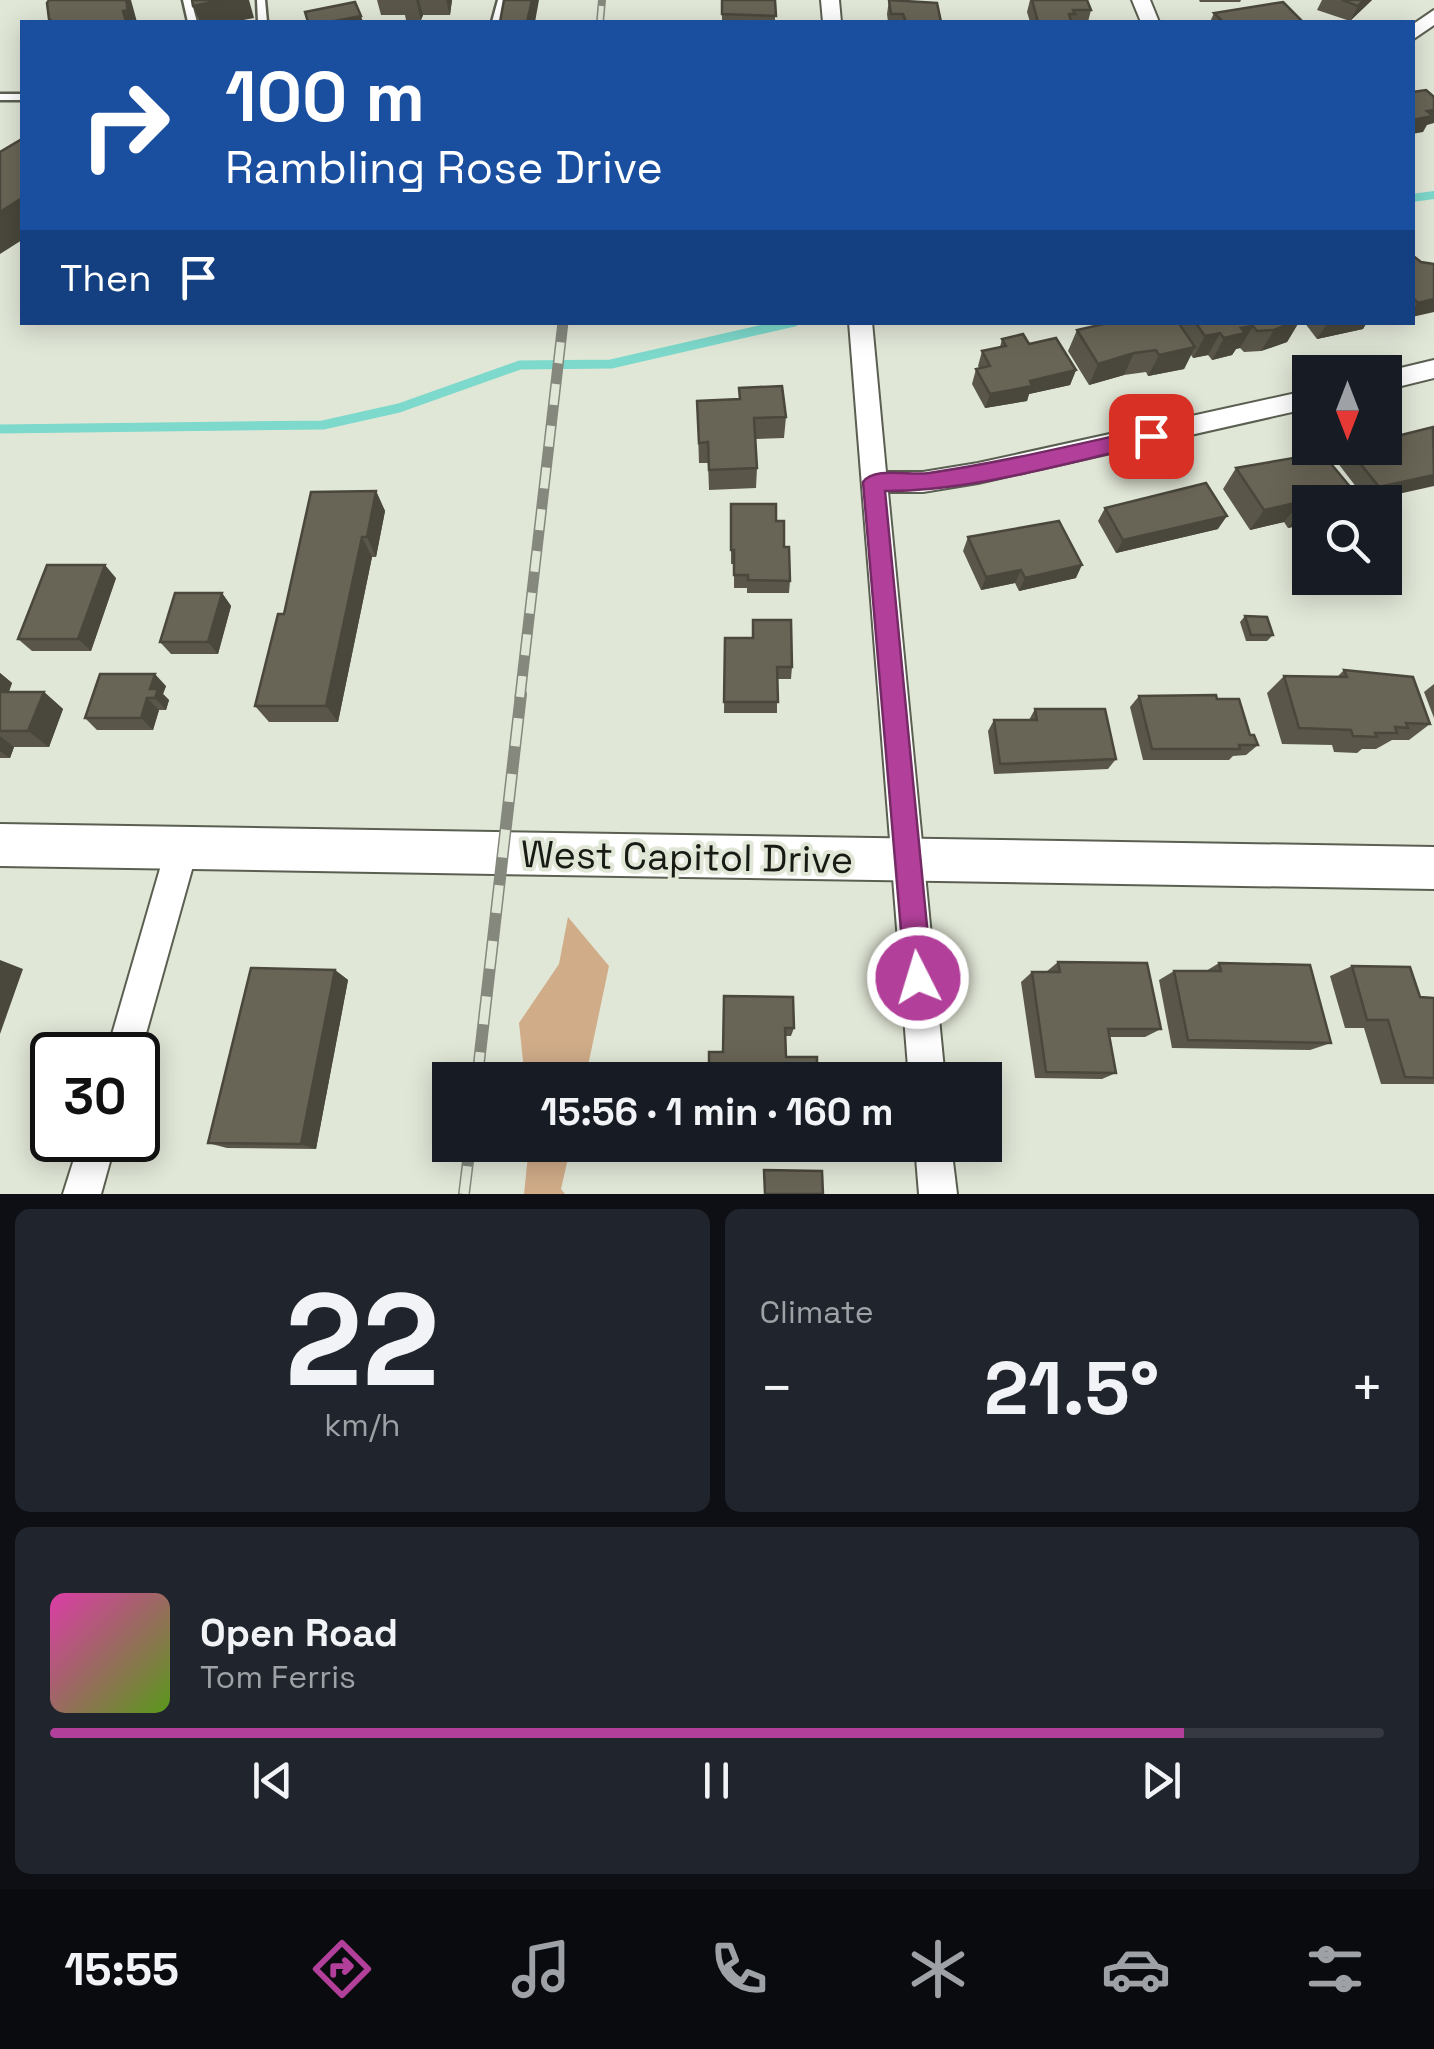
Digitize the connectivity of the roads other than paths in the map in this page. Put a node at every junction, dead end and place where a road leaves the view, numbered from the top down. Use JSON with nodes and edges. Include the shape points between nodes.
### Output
{"nodes":[{"id":1,"x":1434,"y":14,"type":"edge"},
{"id":2,"x":1415,"y":32,"type":"edge"},
{"id":3,"x":860,"y":325,"type":"edge"},
{"id":4,"x":1434,"y":369,"type":"edge"},
{"id":5,"x":1402,"y":377,"type":"edge"},
{"id":6,"x":1292,"y":402,"type":"edge"},
{"id":7,"x":874,"y":482,"type":"junction"},
{"id":8,"x":0,"y":844,"type":"edge"},
{"id":9,"x":182,"y":848,"type":"junction"},
{"id":10,"x":908,"y":861,"type":"junction"},
{"id":11,"x":1434,"y":868,"type":"edge"},
{"id":12,"x":130,"y":1032,"type":"edge"},
{"id":13,"x":926,"y":1062,"type":"edge"},
{"id":14,"x":91,"y":1162,"type":"edge"},
{"id":15,"x":935,"y":1162,"type":"edge"},
{"id":16,"x":82,"y":1194,"type":"edge"},
{"id":17,"x":938,"y":1194,"type":"edge"}],
"edges":[{"from":1,"to":2,"type":"street"},
{"from":3,"to":7,"type":"street"},
{"from":4,"to":5,"type":"street"},
{"from":6,"to":7,"type":"street","via":[[978,473]]},
{"from":7,"to":10,"type":"street"},
{"from":8,"to":9,"type":"street","name":"West Capitol Drive"},
{"from":9,"to":10,"type":"street","name":"West Capitol Drive"},
{"from":9,"to":12,"type":"street"},
{"from":10,"to":11,"type":"street","name":"West Capitol Drive"},
{"from":10,"to":13,"type":"street"},
{"from":14,"to":16,"type":"street"},
{"from":15,"to":17,"type":"street"}]}
